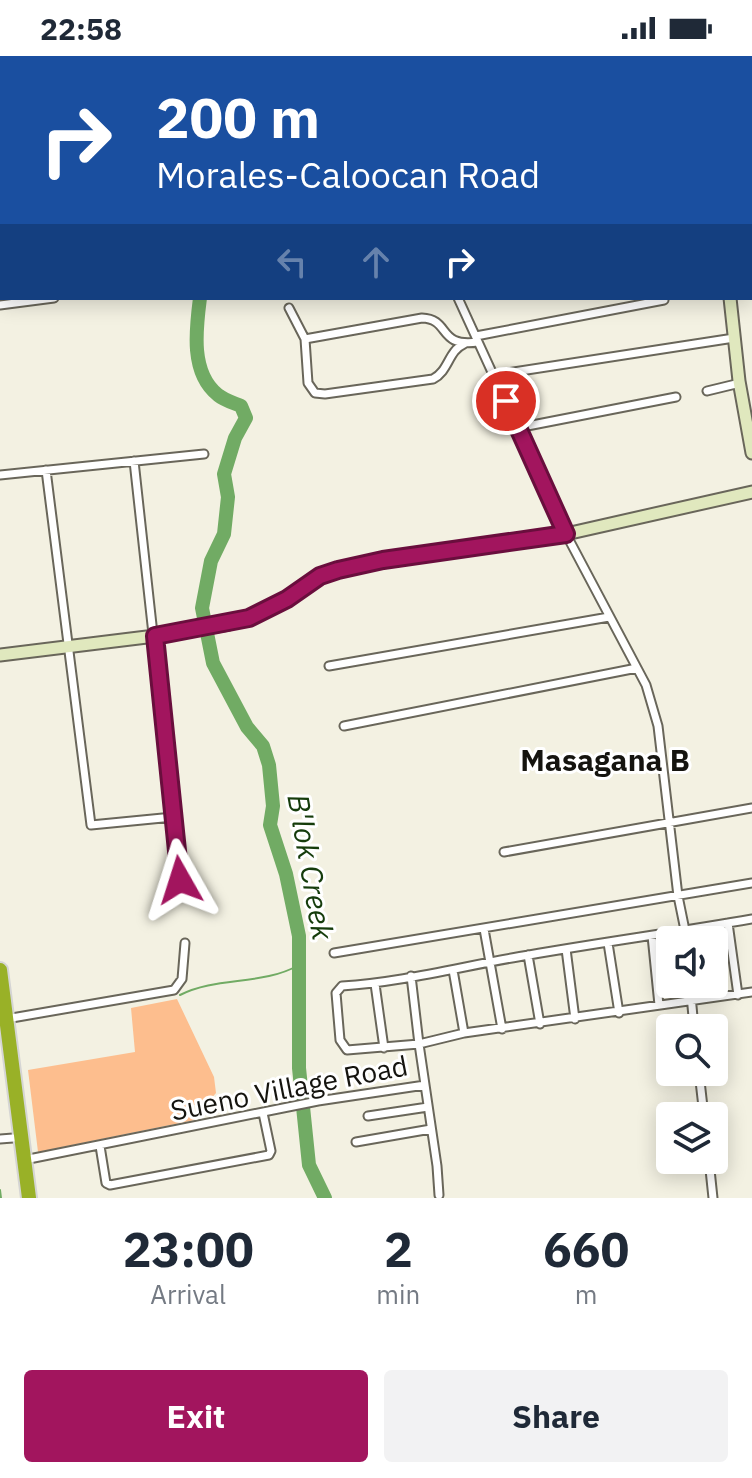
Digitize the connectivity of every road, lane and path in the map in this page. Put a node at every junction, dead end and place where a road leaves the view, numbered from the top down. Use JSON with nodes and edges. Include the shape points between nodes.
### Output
{"nodes":[{"id":1,"x":29,"y":300,"type":"edge"},
{"id":2,"x":459,"y":300,"type":"edge"},
{"id":3,"x":664,"y":300,"type":"edge"},
{"id":4,"x":730,"y":300,"type":"edge"},
{"id":5,"x":0,"y":305,"type":"edge"},
{"id":6,"x":289,"y":308,"type":"dead end"},
{"id":7,"x":734,"y":338,"type":"junction"},
{"id":8,"x":305,"y":339,"type":"junction"},
{"id":9,"x":477,"y":339,"type":"junction"},
{"id":10,"x":464,"y":344,"type":"junction"},
{"id":11,"x":494,"y":375,"type":"junction"},
{"id":12,"x":740,"y":383,"type":"junction"},
{"id":13,"x":707,"y":391,"type":"dead end"},
{"id":14,"x":676,"y":397,"type":"dead end"},
{"id":15,"x":517,"y":428,"type":"junction"},
{"id":16,"x":752,"y":453,"type":"edge"},
{"id":17,"x":204,"y":454,"type":"dead end"},
{"id":18,"x":134,"y":461,"type":"junction"},
{"id":19,"x":46,"y":470,"type":"junction"},
{"id":20,"x":0,"y":475,"type":"edge"},
{"id":21,"x":752,"y":492,"type":"edge"},
{"id":22,"x":566,"y":534,"type":"junction"},
{"id":23,"x":609,"y":617,"type":"junction"},
{"id":24,"x":155,"y":636,"type":"junction"},
{"id":25,"x":69,"y":647,"type":"junction"},
{"id":26,"x":0,"y":655,"type":"edge"},
{"id":27,"x":329,"y":666,"type":"dead end"},
{"id":28,"x":637,"y":668,"type":"junction"},
{"id":29,"x":344,"y":726,"type":"dead end"},
{"id":30,"x":752,"y":808,"type":"edge"},
{"id":31,"x":173,"y":817,"type":"junction"},
{"id":32,"x":669,"y":823,"type":"junction"},
{"id":33,"x":504,"y":852,"type":"dead end"},
{"id":34,"x":180,"y":880,"type":"dead end"},
{"id":35,"x":752,"y":883,"type":"edge"},
{"id":36,"x":678,"y":896,"type":"junction"},
{"id":37,"x":752,"y":919,"type":"edge"},
{"id":38,"x":728,"y":923,"type":"junction"},
{"id":39,"x":685,"y":926,"type":"edge"},
{"id":40,"x":712,"y":926,"type":"edge"},
{"id":41,"x":484,"y":929,"type":"junction"},
{"id":42,"x":656,"y":935,"type":"edge"},
{"id":43,"x":652,"y":936,"type":"junction"},
{"id":44,"x":185,"y":943,"type":"dead end"},
{"id":45,"x":608,"y":943,"type":"junction"},
{"id":46,"x":566,"y":949,"type":"junction"},
{"id":47,"x":334,"y":953,"type":"dead end"},
{"id":48,"x":528,"y":955,"type":"junction"},
{"id":49,"x":490,"y":962,"type":"junction"},
{"id":50,"x":0,"y":970,"type":"edge"},
{"id":51,"x":453,"y":970,"type":"junction"},
{"id":52,"x":411,"y":976,"type":"junction"},
{"id":53,"x":375,"y":984,"type":"junction"},
{"id":54,"x":752,"y":992,"type":"edge"},
{"id":55,"x":738,"y":995,"type":"junction"},
{"id":56,"x":692,"y":998,"type":"edge"},
{"id":57,"x":692,"y":1002,"type":"junction"},
{"id":58,"x":659,"y":1005,"type":"junction"},
{"id":59,"x":619,"y":1013,"type":"junction"},
{"id":60,"x":693,"y":1014,"type":"edge"},
{"id":61,"x":3,"y":1019,"type":"edge"},
{"id":62,"x":575,"y":1019,"type":"junction"},
{"id":63,"x":540,"y":1024,"type":"junction"},
{"id":64,"x":502,"y":1029,"type":"junction"},
{"id":65,"x":464,"y":1033,"type":"junction"},
{"id":66,"x":0,"y":1035,"type":"edge"},
{"id":67,"x":419,"y":1044,"type":"junction"},
{"id":68,"x":384,"y":1048,"type":"junction"},
{"id":69,"x":425,"y":1085,"type":"junction"},
{"id":70,"x":428,"y":1107,"type":"junction"},
{"id":71,"x":263,"y":1113,"type":"junction"},
{"id":72,"x":368,"y":1116,"type":"dead end"},
{"id":73,"x":431,"y":1129,"type":"junction"},
{"id":74,"x":6,"y":1138,"type":"edge"},
{"id":75,"x":356,"y":1142,"type":"dead end"},
{"id":76,"x":100,"y":1146,"type":"junction"},
{"id":77,"x":24,"y":1160,"type":"junction"},
{"id":78,"x":710,"y":1174,"type":"edge"},
{"id":79,"x":439,"y":1195,"type":"dead end"},
{"id":80,"x":20,"y":1198,"type":"edge"},
{"id":81,"x":29,"y":1198,"type":"edge"},
{"id":82,"x":713,"y":1198,"type":"edge"}],
"edges":[{"from":1,"to":5,"type":"street"},
{"from":2,"to":9,"type":"street"},
{"from":3,"to":9,"type":"street"},
{"from":4,"to":7,"type":"street"},
{"from":6,"to":8,"type":"street"},
{"from":7,"to":11,"type":"street"},
{"from":7,"to":12,"type":"street"},
{"from":8,"to":10,"type":"street","via":[[422,318],[431,319],[451,341]]},
{"from":8,"to":10,"type":"street","via":[[308,383],[315,393],[325,394],[433,379]]},
{"from":9,"to":10,"type":"street"},
{"from":9,"to":11,"type":"street"},
{"from":11,"to":15,"type":"street"},
{"from":12,"to":13,"type":"street"},
{"from":12,"to":16,"type":"street"},
{"from":14,"to":15,"type":"street"},
{"from":15,"to":22,"type":"street"},
{"from":17,"to":18,"type":"street"},
{"from":18,"to":19,"type":"street"},
{"from":18,"to":24,"type":"street"},
{"from":19,"to":20,"type":"street"},
{"from":19,"to":25,"type":"street"},
{"from":21,"to":22,"type":"street"},
{"from":22,"to":23,"type":"street"},
{"from":22,"to":24,"type":"street","via":[[338,570],[268,610],[213,627]]},
{"from":23,"to":27,"type":"street"},
{"from":23,"to":28,"type":"street"},
{"from":24,"to":25,"type":"street"},
{"from":24,"to":31,"type":"street"},
{"from":25,"to":26,"type":"street"},
{"from":25,"to":31,"type":"street","via":[[91,825]]},
{"from":28,"to":29,"type":"street"},
{"from":28,"to":32,"type":"street","via":[[658,726]]},
{"from":30,"to":32,"type":"street"},
{"from":31,"to":34,"type":"street"},
{"from":32,"to":33,"type":"street"},
{"from":32,"to":36,"type":"street"},
{"from":35,"to":36,"type":"street"},
{"from":36,"to":39,"type":"street"},
{"from":36,"to":41,"type":"street"},
{"from":37,"to":38,"type":"street"},
{"from":38,"to":40,"type":"street"},
{"from":38,"to":55,"type":"street"},
{"from":41,"to":47,"type":"street"},
{"from":41,"to":49,"type":"street"},
{"from":42,"to":43,"type":"street"},
{"from":43,"to":45,"type":"street"},
{"from":43,"to":58,"type":"street"},
{"from":44,"to":61,"type":"street","via":[[182,979],[174,990]]},
{"from":45,"to":46,"type":"street"},
{"from":45,"to":59,"type":"street"},
{"from":46,"to":48,"type":"street"},
{"from":46,"to":62,"type":"street"},
{"from":48,"to":49,"type":"street"},
{"from":48,"to":63,"type":"street"},
{"from":49,"to":51,"type":"street"},
{"from":49,"to":64,"type":"street"},
{"from":50,"to":61,"type":"highway"},
{"from":51,"to":52,"type":"street"},
{"from":51,"to":65,"type":"street"},
{"from":52,"to":53,"type":"street"},
{"from":52,"to":67,"type":"street"},
{"from":53,"to":68,"type":"street"},
{"from":53,"to":68,"type":"street","via":[[338,989],[340,1040],[350,1051]]},
{"from":54,"to":55,"type":"street","name":"Sueno Village Road"},
{"from":55,"to":57,"type":"street","name":"Sueno Village Road"},
{"from":56,"to":57,"type":"street"},
{"from":57,"to":58,"type":"street","name":"Sueno Village Road"},
{"from":57,"to":60,"type":"street"},
{"from":58,"to":59,"type":"street","name":"Sueno Village Road"},
{"from":59,"to":62,"type":"street","name":"Sueno Village Road"},
{"from":61,"to":77,"type":"highway"},
{"from":62,"to":63,"type":"street","name":"Sueno Village Road"},
{"from":63,"to":64,"type":"street","name":"Sueno Village Road"},
{"from":64,"to":65,"type":"street","name":"Sueno Village Road"},
{"from":65,"to":67,"type":"street","name":"Sueno Village Road"},
{"from":66,"to":74,"type":"highway"},
{"from":67,"to":68,"type":"street"},
{"from":67,"to":69,"type":"street","name":"Sueno Village Road"},
{"from":69,"to":70,"type":"street"},
{"from":69,"to":71,"type":"street","name":"Sueno Village Road"},
{"from":70,"to":72,"type":"street"},
{"from":70,"to":73,"type":"street"},
{"from":71,"to":76,"type":"street","name":"Sueno Village Road"},
{"from":71,"to":76,"type":"street","via":[[269,1155],[115,1185],[106,1183]]},
{"from":73,"to":75,"type":"street"},
{"from":73,"to":79,"type":"street"},
{"from":74,"to":80,"type":"highway"},
{"from":76,"to":77,"type":"street","name":"Sueno Village Road"},
{"from":77,"to":81,"type":"highway"},
{"from":78,"to":82,"type":"street"}]}
